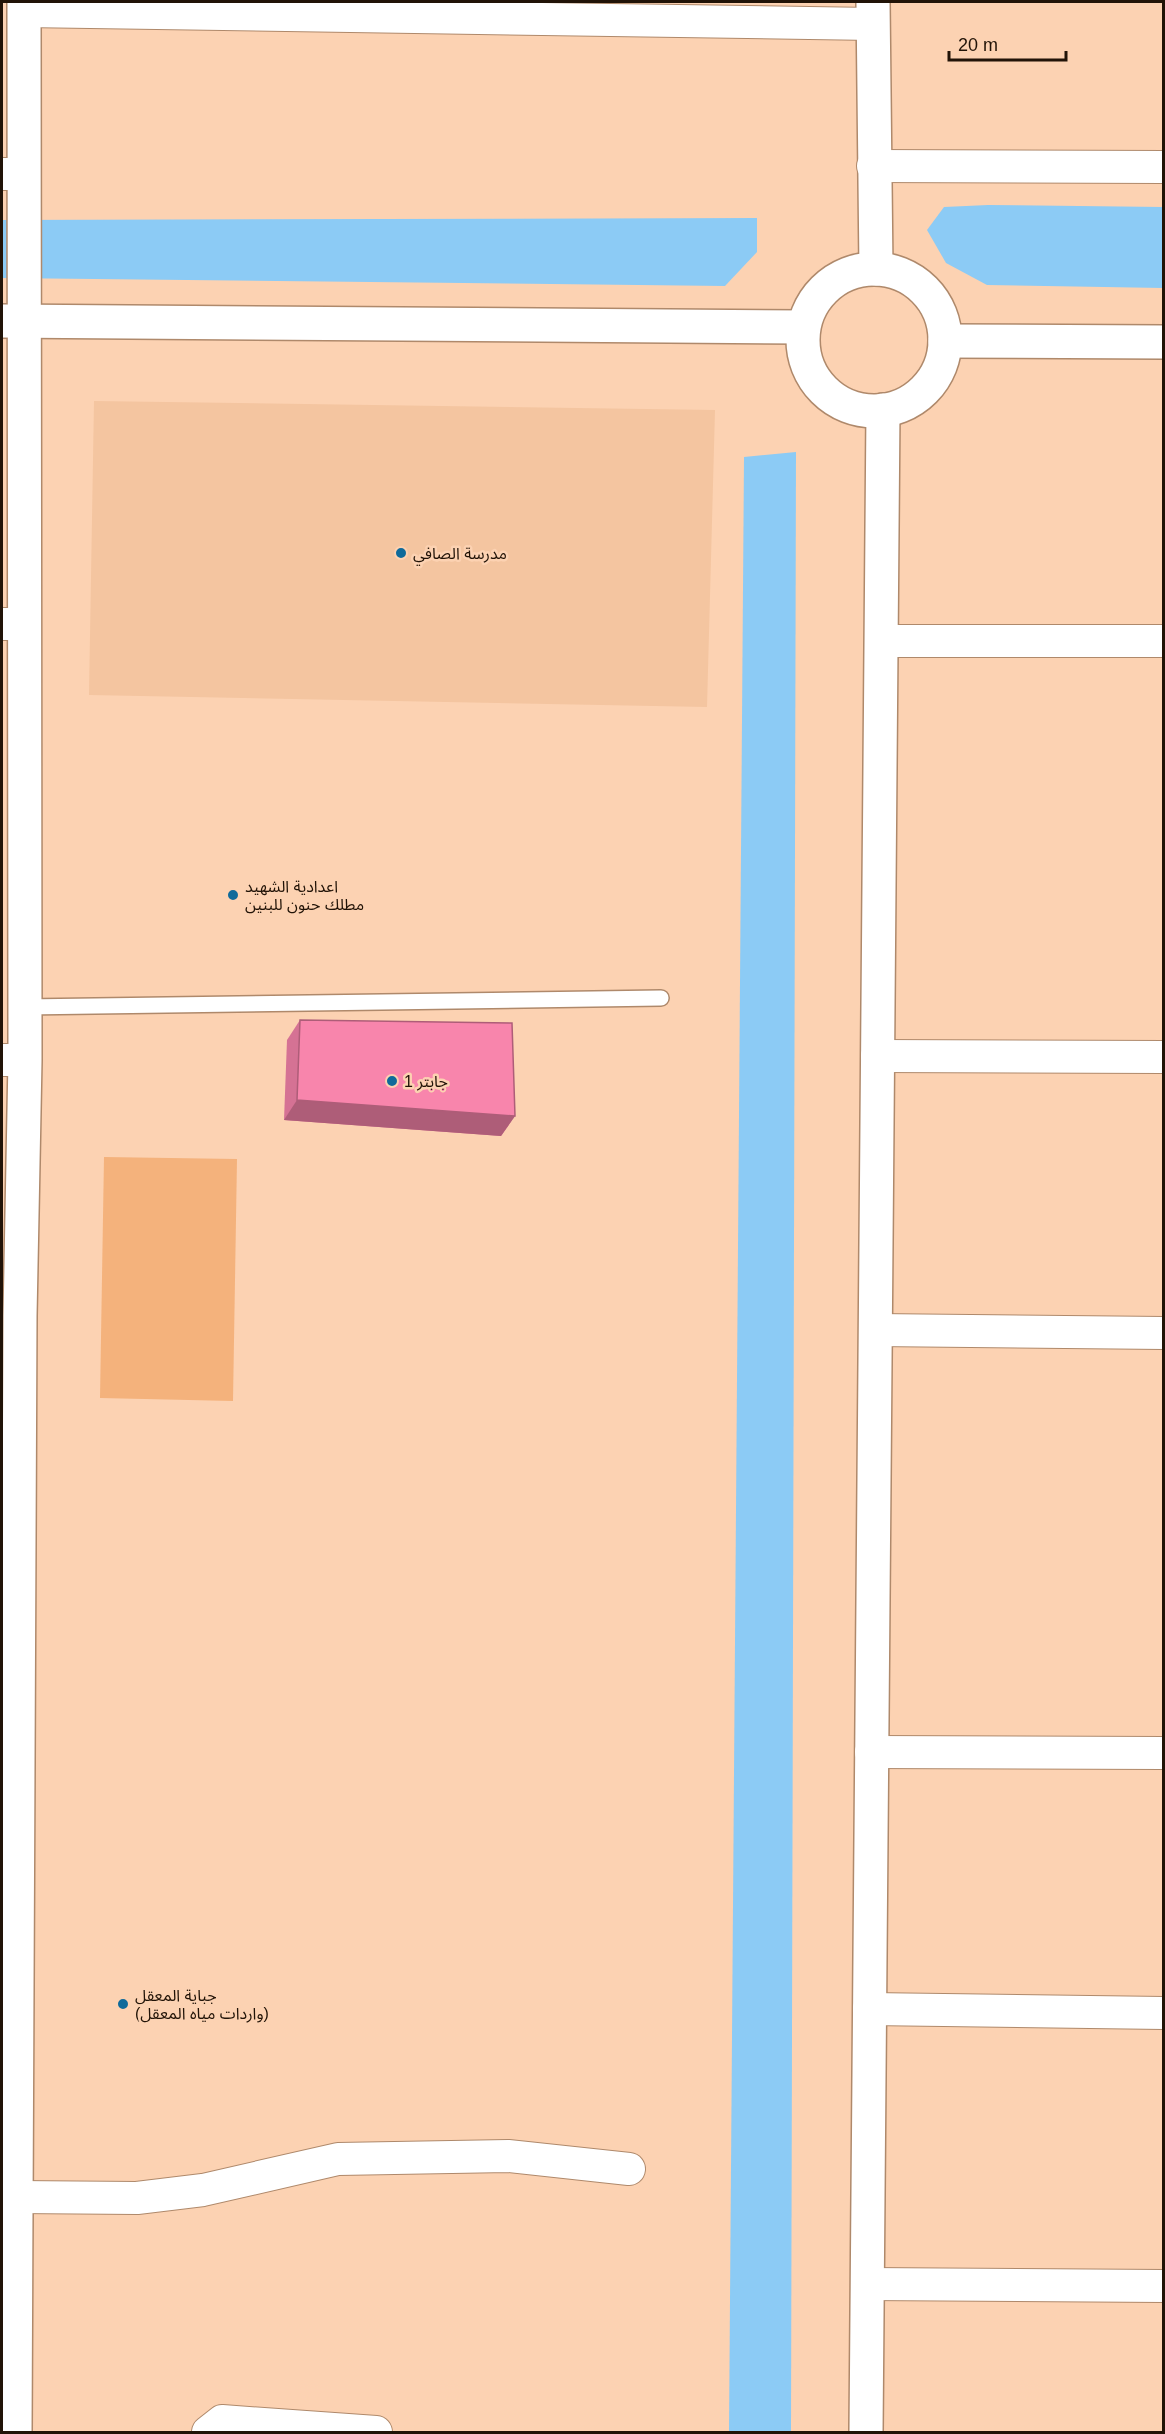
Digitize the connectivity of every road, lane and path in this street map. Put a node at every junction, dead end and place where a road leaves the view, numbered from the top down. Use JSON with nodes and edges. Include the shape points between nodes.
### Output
{"nodes":[{"id":1,"x":24,"y":6,"type":"edge"},
{"id":2,"x":873,"y":13,"type":"edge"},
{"id":3,"x":873,"y":166,"type":"junction"},
{"id":4,"x":1164,"y":167,"type":"edge"},
{"id":5,"x":13,"y":174,"type":"edge"},
{"id":6,"x":876,"y":269,"type":"junction"},
{"id":7,"x":12,"y":321,"type":"edge"},
{"id":8,"x":803,"y":327,"type":"junction"},
{"id":9,"x":945,"y":341,"type":"junction"},
{"id":10,"x":1164,"y":342,"type":"edge"},
{"id":11,"x":883,"y":410,"type":"junction"},
{"id":12,"x":12,"y":624,"type":"edge"},
{"id":13,"x":881,"y":641,"type":"junction"},
{"id":14,"x":1164,"y":641,"type":"edge"},
{"id":15,"x":661,"y":998,"type":"dead end"},
{"id":16,"x":24,"y":1007,"type":"junction"},
{"id":17,"x":877,"y":1056,"type":"junction"},
{"id":18,"x":1164,"y":1058,"type":"edge"},
{"id":19,"x":13,"y":1060,"type":"edge"},
{"id":20,"x":10,"y":1315,"type":"edge"},
{"id":21,"x":875,"y":1330,"type":"junction"},
{"id":22,"x":1164,"y":1333,"type":"edge"},
{"id":23,"x":9,"y":1742,"type":"edge"},
{"id":24,"x":871,"y":1752,"type":"junction"},
{"id":25,"x":1164,"y":1753,"type":"edge"},
{"id":26,"x":9,"y":2007,"type":"edge"},
{"id":27,"x":869,"y":2009,"type":"junction"},
{"id":28,"x":1164,"y":2013,"type":"edge"},
{"id":29,"x":629,"y":2169,"type":"dead end"},
{"id":30,"x":16,"y":2197,"type":"junction"},
{"id":31,"x":8,"y":2269,"type":"edge"},
{"id":32,"x":867,"y":2284,"type":"junction"},
{"id":33,"x":1164,"y":2286,"type":"edge"},
{"id":34,"x":15,"y":2433,"type":"edge"},
{"id":35,"x":208,"y":2433,"type":"edge"},
{"id":36,"x":376,"y":2433,"type":"edge"},
{"id":37,"x":866,"y":2433,"type":"edge"}],
"edges":[{"from":1,"to":2,"type":"street"},
{"from":1,"to":5,"type":"street"},
{"from":2,"to":3,"type":"street"},
{"from":3,"to":4,"type":"street"},
{"from":3,"to":6,"type":"street"},
{"from":5,"to":7,"type":"street"},
{"from":6,"to":8,"type":"street","via":[[843,275],[825,287],[811,306]]},
{"from":6,"to":9,"type":"street","via":[[908,276],[926,290],[939,309]]},
{"from":7,"to":8,"type":"street"},
{"from":7,"to":12,"type":"street"},
{"from":8,"to":11,"type":"street","via":[[803,349],[811,373],[826,393],[847,406],[871,412]]},
{"from":9,"to":10,"type":"street"},
{"from":9,"to":11,"type":"street","via":[[945,356],[935,379],[918,397],[896,409]]},
{"from":11,"to":13,"type":"street"},
{"from":12,"to":16,"type":"street"},
{"from":13,"to":14,"type":"street"},
{"from":13,"to":17,"type":"street"},
{"from":15,"to":16,"type":"lane"},
{"from":16,"to":19,"type":"street"},
{"from":17,"to":18,"type":"street"},
{"from":17,"to":21,"type":"street"},
{"from":19,"to":20,"type":"street"},
{"from":20,"to":23,"type":"street"},
{"from":21,"to":22,"type":"street"},
{"from":21,"to":24,"type":"street"},
{"from":23,"to":26,"type":"street"},
{"from":24,"to":25,"type":"street"},
{"from":24,"to":27,"type":"street"},
{"from":26,"to":30,"type":"street"},
{"from":27,"to":28,"type":"street"},
{"from":27,"to":32,"type":"street"},
{"from":29,"to":30,"type":"street","via":[[508,2156],[338,2159],[203,2190],[137,2198]]},
{"from":30,"to":31,"type":"street"},
{"from":31,"to":34,"type":"street"},
{"from":32,"to":33,"type":"street"},
{"from":32,"to":37,"type":"street"},
{"from":35,"to":36,"type":"street","via":[[222,2421]]}]}
